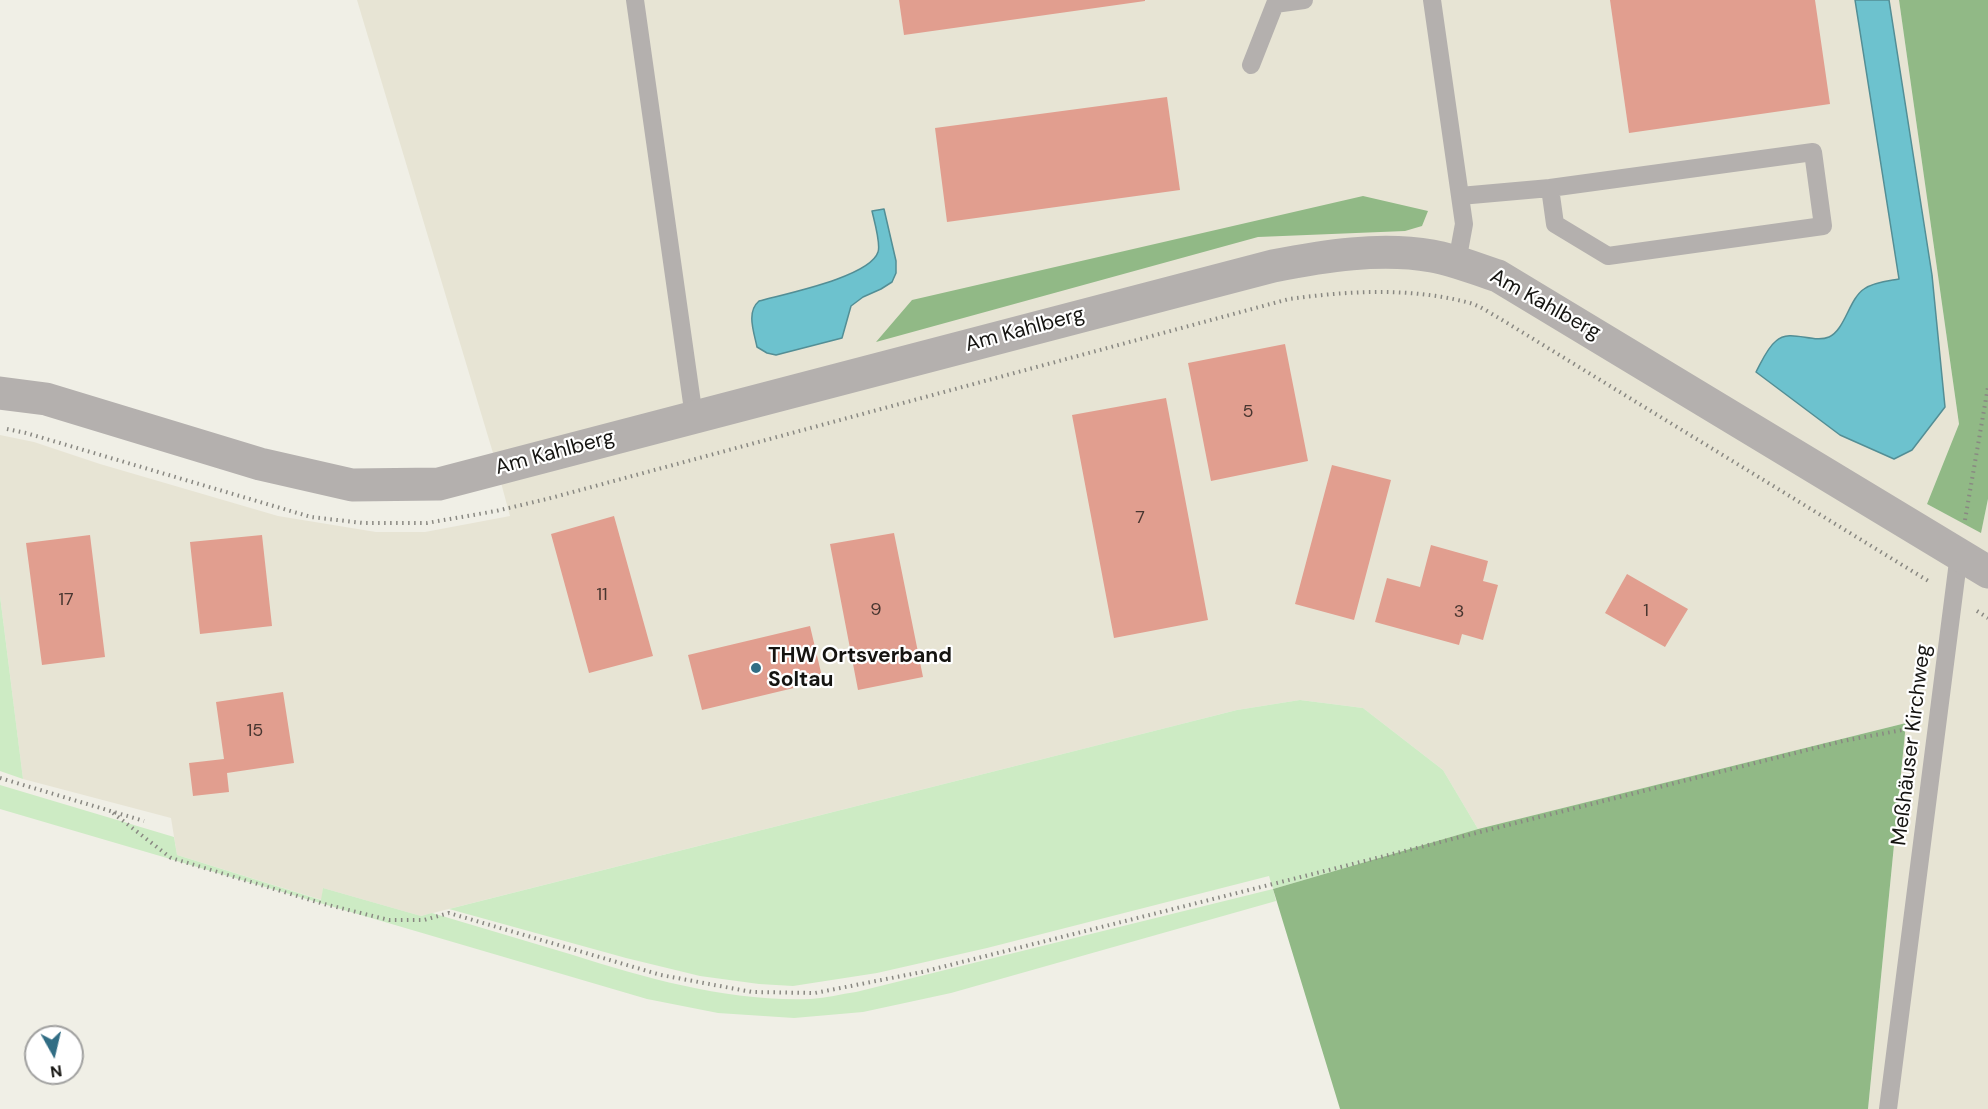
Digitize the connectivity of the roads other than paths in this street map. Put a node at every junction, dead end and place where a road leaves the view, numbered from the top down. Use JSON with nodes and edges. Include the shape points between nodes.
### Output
{"nodes":[{"id":1,"x":635,"y":0,"type":"edge"},
{"id":2,"x":1304,"y":0,"type":"edge"},
{"id":3,"x":1432,"y":0,"type":"edge"},
{"id":4,"x":1251,"y":65,"type":"dead end"},
{"id":5,"x":1550,"y":188,"type":"junction"},
{"id":6,"x":1460,"y":196,"type":"junction"},
{"id":7,"x":1457,"y":262,"type":"junction"},
{"id":8,"x":0,"y":393,"type":"edge"},
{"id":9,"x":694,"y":417,"type":"junction"},
{"id":10,"x":1959,"y":555,"type":"junction"},
{"id":11,"x":1988,"y":572,"type":"edge"},
{"id":12,"x":1888,"y":1109,"type":"edge"}],
"edges":[{"from":1,"to":9,"type":"lane"},
{"from":2,"to":4,"type":"lane","via":[[1275,4]]},
{"from":3,"to":6,"type":"lane"},
{"from":5,"to":5,"type":"lane","via":[[1813,152],[1823,226],[1608,256],[1555,224]]},
{"from":5,"to":6,"type":"lane"},
{"from":6,"to":7,"type":"lane","via":[[1464,224]]},
{"from":7,"to":9,"type":"street","name":"Am Kahlberg","via":[[1393,252],[1272,266]]},
{"from":7,"to":10,"type":"street","name":"Am Kahlberg","via":[[1498,276],[1542,301]]},
{"from":8,"to":9,"type":"street","name":"Am Kahlberg","via":[[46,399],[260,464],[352,485],[439,484]]},
{"from":10,"to":11,"type":"street","name":"Am Kahlberg"},
{"from":10,"to":12,"type":"lane","name":"Meßhäuser Kirchweg"}]}
